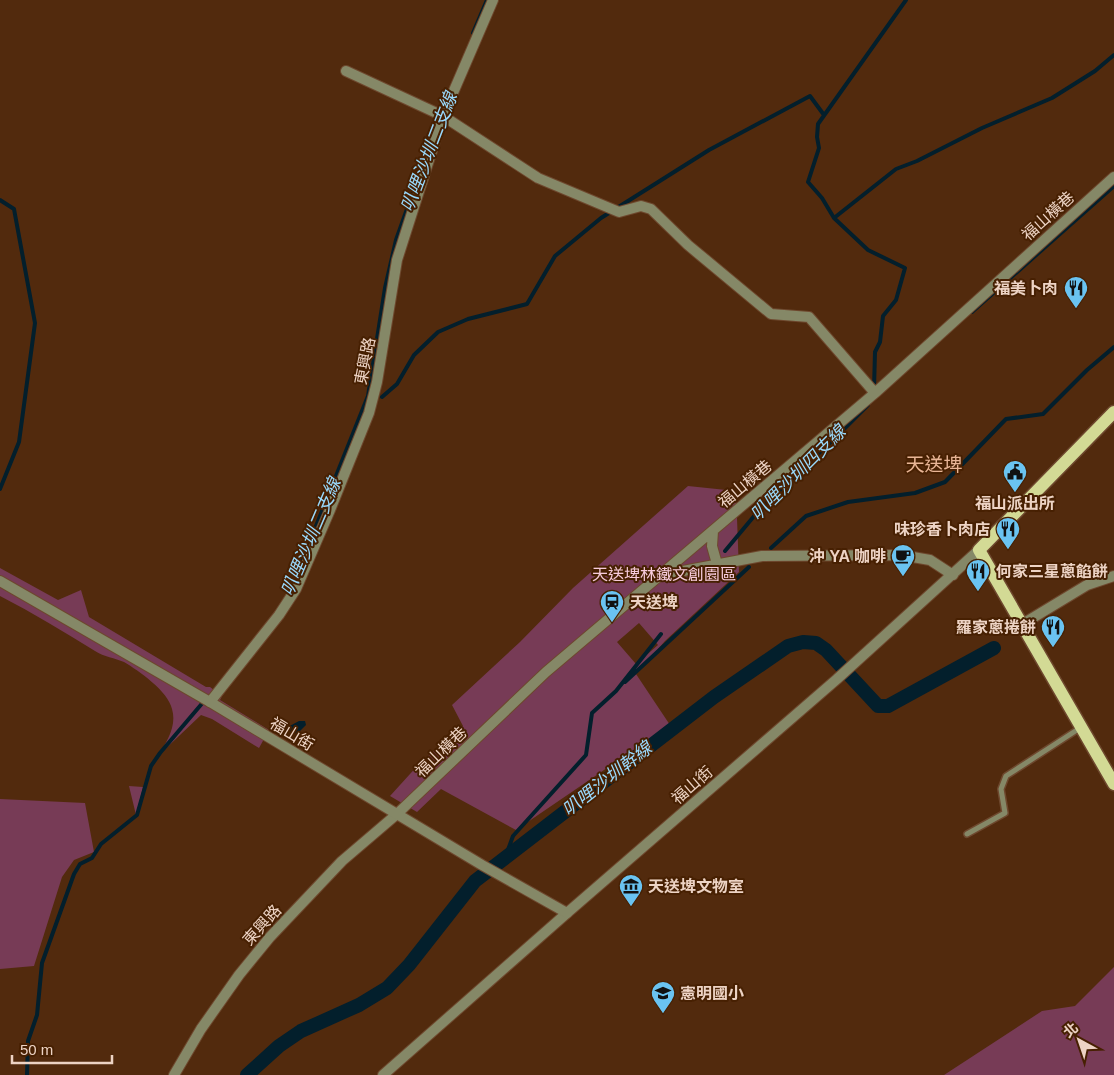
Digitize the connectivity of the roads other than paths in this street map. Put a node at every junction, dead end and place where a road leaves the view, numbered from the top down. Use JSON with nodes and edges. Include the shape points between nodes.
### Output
{"nodes":[{"id":1,"x":493,"y":0,"type":"edge"},
{"id":2,"x":346,"y":71,"type":"dead end"},
{"id":3,"x":443,"y":116,"type":"junction"},
{"id":4,"x":1114,"y":177,"type":"edge"},
{"id":5,"x":875,"y":393,"type":"junction"},
{"id":6,"x":1114,"y":412,"type":"edge"},
{"id":7,"x":713,"y":531,"type":"junction"},
{"id":8,"x":979,"y":550,"type":"junction"},
{"id":9,"x":717,"y":564,"type":"junction"},
{"id":10,"x":661,"y":575,"type":"junction"},
{"id":11,"x":952,"y":575,"type":"junction"},
{"id":12,"x":1114,"y":576,"type":"edge"},
{"id":13,"x":0,"y":581,"type":"edge"},
{"id":14,"x":1021,"y":625,"type":"junction"},
{"id":15,"x":210,"y":702,"type":"junction"},
{"id":16,"x":1081,"y":728,"type":"junction"},
{"id":17,"x":1114,"y":784,"type":"edge"},
{"id":18,"x":397,"y":814,"type":"junction"},
{"id":19,"x":968,"y":834,"type":"dead end"},
{"id":20,"x":567,"y":913,"type":"junction"},
{"id":21,"x":174,"y":1075,"type":"edge"},
{"id":22,"x":383,"y":1075,"type":"edge"}],
"edges":[{"from":1,"to":3,"type":"street","name":"東興路"},
{"from":2,"to":3,"type":"street"},
{"from":3,"to":5,"type":"street","via":[[538,178],[620,212],[641,206],[651,209],[688,245],[771,314],[809,317]]},
{"from":3,"to":15,"type":"street","name":"東興路","via":[[397,260],[377,382],[369,413],[348,466],[296,589],[279,616]]},
{"from":4,"to":5,"type":"street","name":"福山橫巷"},
{"from":5,"to":7,"type":"street","name":"福山橫巷"},
{"from":6,"to":8,"type":"main road"},
{"from":7,"to":9,"type":"street","via":[[712,546]]},
{"from":7,"to":10,"type":"street","name":"福山橫巷"},
{"from":8,"to":11,"type":"street"},
{"from":8,"to":14,"type":"main road"},
{"from":9,"to":10,"type":"street"},
{"from":9,"to":11,"type":"street","via":[[762,556],[901,555],[930,560]]},
{"from":10,"to":18,"type":"street","name":"福山橫巷","via":[[546,672]]},
{"from":11,"to":20,"type":"street","name":"福山街","via":[[837,680]]},
{"from":12,"to":14,"type":"street","via":[[1087,585]]},
{"from":13,"to":15,"type":"street","name":"福山街"},
{"from":14,"to":16,"type":"main road"},
{"from":15,"to":18,"type":"street","name":"福山街"},
{"from":16,"to":17,"type":"main road"},
{"from":16,"to":19,"type":"lane","via":[[1006,776],[1001,789],[1005,813]]},
{"from":18,"to":20,"type":"street","name":"福山街"},
{"from":18,"to":21,"type":"street","name":"東興路","via":[[342,861],[270,937],[222,998]]},
{"from":20,"to":22,"type":"street","name":"福山街"}]}
